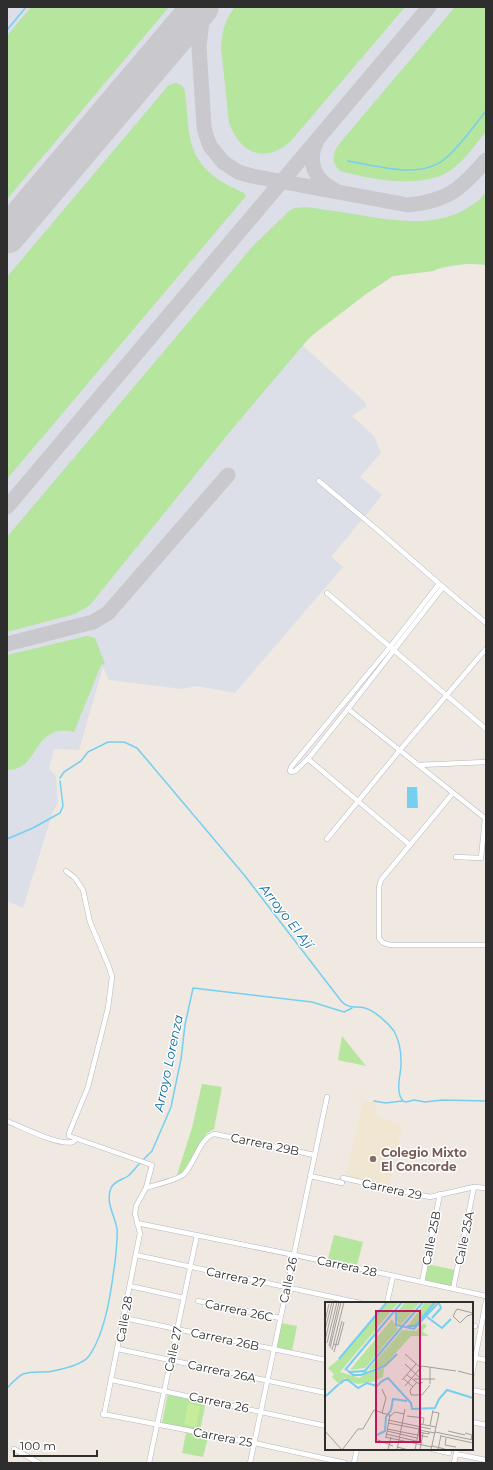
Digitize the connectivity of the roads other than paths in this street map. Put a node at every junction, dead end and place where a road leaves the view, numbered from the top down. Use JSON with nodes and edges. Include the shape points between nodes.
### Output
{"nodes":[{"id":1,"x":318,"y":481,"type":"dead end"},
{"id":2,"x":439,"y":584,"type":"junction"},
{"id":3,"x":443,"y":587,"type":"junction"},
{"id":4,"x":327,"y":593,"type":"dead end"},
{"id":5,"x":486,"y":623,"type":"edge"},
{"id":6,"x":392,"y":648,"type":"junction"},
{"id":7,"x":486,"y":649,"type":"edge"},
{"id":8,"x":446,"y":695,"type":"junction"},
{"id":9,"x":348,"y":709,"type":"junction"},
{"id":10,"x":486,"y":729,"type":"edge"},
{"id":11,"x":400,"y":750,"type":"junction"},
{"id":12,"x":308,"y":759,"type":"junction"},
{"id":13,"x":486,"y":762,"type":"edge"},
{"id":14,"x":418,"y":765,"type":"junction"},
{"id":15,"x":453,"y":793,"type":"junction"},
{"id":16,"x":358,"y":801,"type":"junction"},
{"id":17,"x":486,"y":818,"type":"edge"},
{"id":18,"x":327,"y":839,"type":"dead end"},
{"id":19,"x":410,"y":845,"type":"junction"},
{"id":20,"x":456,"y":857,"type":"dead end"},
{"id":21,"x":66,"y":871,"type":"dead end"},
{"id":22,"x":486,"y":945,"type":"edge"},
{"id":23,"x":327,"y":1098,"type":"dead end"},
{"id":24,"x":7,"y":1121,"type":"edge"},
{"id":25,"x":76,"y":1139,"type":"junction"},
{"id":26,"x":314,"y":1155,"type":"junction"},
{"id":27,"x":310,"y":1176,"type":"junction"},
{"id":28,"x":474,"y":1187,"type":"junction"},
{"id":29,"x":146,"y":1188,"type":"junction"},
{"id":30,"x":486,"y":1188,"type":"edge"},
{"id":31,"x":440,"y":1194,"type":"junction"},
{"id":32,"x":137,"y":1223,"type":"junction"},
{"id":33,"x":197,"y":1235,"type":"junction"},
{"id":34,"x":136,"y":1255,"type":"junction"},
{"id":35,"x":293,"y":1255,"type":"junction"},
{"id":36,"x":190,"y":1267,"type":"junction"},
{"id":37,"x":393,"y":1276,"type":"junction"},
{"id":38,"x":422,"y":1282,"type":"junction"},
{"id":39,"x":130,"y":1286,"type":"junction"},
{"id":40,"x":286,"y":1288,"type":"junction"},
{"id":41,"x":453,"y":1289,"type":"junction"},
{"id":42,"x":486,"y":1296,"type":"edge"},
{"id":43,"x":184,"y":1298,"type":"junction"},
{"id":44,"x":198,"y":1301,"type":"dead end"},
{"id":45,"x":486,"y":1301,"type":"edge"},
{"id":46,"x":355,"y":1302,"type":"edge"},
{"id":47,"x":387,"y":1302,"type":"edge"},
{"id":48,"x":124,"y":1318,"type":"junction"},
{"id":49,"x":280,"y":1318,"type":"junction"},
{"id":50,"x":484,"y":1328,"type":"edge"},
{"id":51,"x":177,"y":1330,"type":"junction"},
{"id":52,"x":118,"y":1349,"type":"junction"},
{"id":53,"x":273,"y":1349,"type":"junction"},
{"id":54,"x":476,"y":1358,"type":"junction"},
{"id":55,"x":171,"y":1360,"type":"junction"},
{"id":56,"x":325,"y":1360,"type":"edge"},
{"id":57,"x":486,"y":1360,"type":"edge"},
{"id":58,"x":473,"y":1371,"type":"edge"},
{"id":59,"x":112,"y":1380,"type":"junction"},
{"id":60,"x":267,"y":1380,"type":"junction"},
{"id":61,"x":473,"y":1390,"type":"edge"},
{"id":62,"x":165,"y":1391,"type":"junction"},
{"id":63,"x":325,"y":1393,"type":"edge"},
{"id":64,"x":486,"y":1393,"type":"edge"},
{"id":65,"x":260,"y":1411,"type":"junction"},
{"id":66,"x":103,"y":1414,"type":"joint"},
{"id":67,"x":473,"y":1422,"type":"edge"},
{"id":68,"x":157,"y":1425,"type":"junction"},
{"id":69,"x":486,"y":1425,"type":"edge"},
{"id":70,"x":325,"y":1426,"type":"edge"},
{"id":71,"x":254,"y":1443,"type":"junction"},
{"id":72,"x":14,"y":1449,"type":"dead end"},
{"id":73,"x":356,"y":1450,"type":"edge"},
{"id":74,"x":438,"y":1450,"type":"edge"},
{"id":75,"x":449,"y":1452,"type":"dead end"},
{"id":76,"x":456,"y":1452,"type":"edge"},
{"id":77,"x":486,"y":1460,"type":"edge"},
{"id":78,"x":328,"y":1461,"type":"edge"},
{"id":79,"x":39,"y":1463,"type":"edge"},
{"id":80,"x":149,"y":1463,"type":"edge"},
{"id":81,"x":250,"y":1463,"type":"edge"},
{"id":82,"x":345,"y":1463,"type":"edge"},
{"id":83,"x":354,"y":1463,"type":"edge"},
{"id":84,"x":454,"y":1463,"type":"edge"}],
"edges":[{"from":1,"to":2,"type":"street"},
{"from":2,"to":3,"type":"street"},
{"from":2,"to":6,"type":"street"},
{"from":3,"to":5,"type":"street"},
{"from":3,"to":6,"type":"street"},
{"from":4,"to":6,"type":"street"},
{"from":6,"to":8,"type":"street"},
{"from":6,"to":9,"type":"street"},
{"from":6,"to":12,"type":"street","via":[[291,767],[291,772],[293,773]]},
{"from":7,"to":8,"type":"street"},
{"from":8,"to":10,"type":"street"},
{"from":8,"to":11,"type":"street"},
{"from":9,"to":11,"type":"street"},
{"from":9,"to":12,"type":"street"},
{"from":11,"to":14,"type":"street"},
{"from":11,"to":16,"type":"street"},
{"from":12,"to":16,"type":"street"},
{"from":13,"to":14,"type":"street"},
{"from":14,"to":15,"type":"street"},
{"from":15,"to":17,"type":"street"},
{"from":15,"to":19,"type":"street"},
{"from":16,"to":18,"type":"street"},
{"from":16,"to":19,"type":"street"},
{"from":17,"to":20,"type":"street","via":[[481,858]]},
{"from":19,"to":22,"type":"street","via":[[381,880],[381,941],[391,945]]},
{"from":21,"to":25,"type":"street","via":[[80,884],[90,922],[112,977],[108,1008],[88,1087],[69,1133],[69,1136]]},
{"from":23,"to":26,"type":"street","name":"Calle 26"},
{"from":24,"to":25,"type":"street","via":[[66,1143]]},
{"from":25,"to":29,"type":"street","name":"Calle 28","via":[[152,1165]]},
{"from":26,"to":27,"type":"street","name":"Calle 26"},
{"from":26,"to":29,"type":"street","name":"Carrera 29B","via":[[211,1134],[184,1175]]},
{"from":27,"to":31,"type":"street","name":"Carrera 29","via":[[430,1197]]},
{"from":27,"to":35,"type":"street","name":"Calle 26"},
{"from":28,"to":30,"type":"street"},
{"from":28,"to":31,"type":"street"},
{"from":28,"to":41,"type":"street","name":"Calle 25A"},
{"from":29,"to":32,"type":"street","name":"Calle 28","via":[[136,1206]]},
{"from":31,"to":38,"type":"street","name":"Calle 25B"},
{"from":32,"to":33,"type":"street","name":"Carrera 28"},
{"from":32,"to":34,"type":"street","name":"Calle 28","via":[[140,1233]]},
{"from":33,"to":35,"type":"street","name":"Carrera 28"},
{"from":33,"to":36,"type":"street","name":"Calle 27"},
{"from":34,"to":36,"type":"street","name":"Carrera 27"},
{"from":34,"to":39,"type":"street","name":"Calle 28"},
{"from":35,"to":37,"type":"street","name":"Carrera 28"},
{"from":35,"to":40,"type":"street","name":"Calle 26"},
{"from":36,"to":40,"type":"street","name":"Carrera 27"},
{"from":36,"to":43,"type":"street","name":"Calle 27"},
{"from":37,"to":38,"type":"street","name":"Carrera 28"},
{"from":37,"to":47,"type":"street"},
{"from":38,"to":41,"type":"street","name":"Carrera 28"},
{"from":39,"to":43,"type":"street"},
{"from":39,"to":48,"type":"street","name":"Calle 28"},
{"from":40,"to":46,"type":"street","name":"Carrera 27"},
{"from":40,"to":49,"type":"street","name":"Calle 26"},
{"from":41,"to":42,"type":"street","name":"Carrera 28"},
{"from":43,"to":51,"type":"street","name":"Calle 27"},
{"from":44,"to":49,"type":"street","name":"Carrera 26C"},
{"from":45,"to":50,"type":"street"},
{"from":48,"to":51,"type":"street","name":"Carrera 26B"},
{"from":48,"to":52,"type":"street","name":"Calle 28"},
{"from":49,"to":53,"type":"street","name":"Calle 26"},
{"from":50,"to":54,"type":"street"},
{"from":51,"to":53,"type":"street","name":"Carrera 26B"},
{"from":51,"to":55,"type":"street","name":"Calle 27"},
{"from":52,"to":55,"type":"street","name":"Carrera 26A"},
{"from":52,"to":59,"type":"street","name":"Calle 28"},
{"from":53,"to":56,"type":"street","name":"Carrera 26B"},
{"from":53,"to":60,"type":"street","name":"Calle 26"},
{"from":54,"to":57,"type":"street"},
{"from":54,"to":58,"type":"street"},
{"from":55,"to":60,"type":"street","name":"Carrera 26A"},
{"from":55,"to":62,"type":"street","name":"Calle 27"},
{"from":59,"to":62,"type":"street","name":"Carrera 26"},
{"from":59,"to":66,"type":"street","name":"Calle 28"},
{"from":60,"to":63,"type":"street","name":"Carrera 26A"},
{"from":60,"to":65,"type":"street","name":"Calle 26"},
{"from":61,"to":64,"type":"street"},
{"from":62,"to":65,"type":"street","name":"Carrera 26"},
{"from":62,"to":68,"type":"street","name":"Calle 27"},
{"from":65,"to":70,"type":"street","name":"Carrera 26"},
{"from":65,"to":71,"type":"street","name":"Calle 26"},
{"from":66,"to":68,"type":"street","name":"Carrera 25"},
{"from":67,"to":69,"type":"street"},
{"from":68,"to":71,"type":"street","name":"Carrera 25"},
{"from":68,"to":80,"type":"street","name":"Calle 27"},
{"from":71,"to":78,"type":"street","name":"Carrera 25"},
{"from":71,"to":81,"type":"street","name":"Calle 26"},
{"from":72,"to":79,"type":"street"},
{"from":73,"to":83,"type":"street"},
{"from":74,"to":75,"type":"street"},
{"from":76,"to":77,"type":"street"},
{"from":76,"to":84,"type":"street"},
{"from":78,"to":82,"type":"street","name":"Carrera 25"}]}
